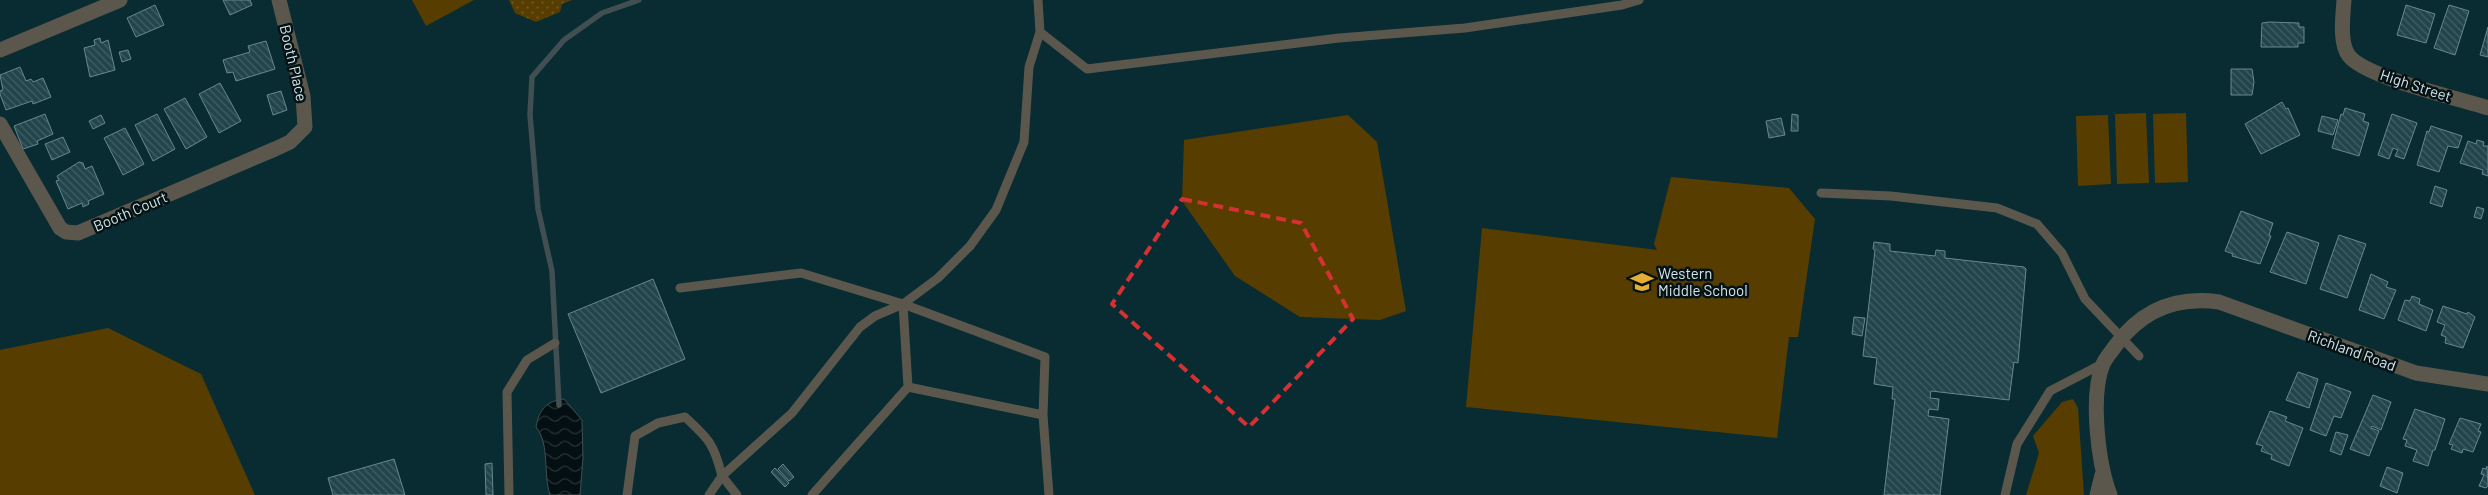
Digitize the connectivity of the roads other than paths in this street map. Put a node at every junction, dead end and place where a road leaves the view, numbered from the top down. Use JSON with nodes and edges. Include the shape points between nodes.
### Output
{"nodes":[{"id":1,"x":120,"y":0,"type":"edge"},
{"id":2,"x":279,"y":0,"type":"edge"},
{"id":3,"x":1038,"y":0,"type":"edge"},
{"id":4,"x":1639,"y":0,"type":"edge"},
{"id":5,"x":2344,"y":0,"type":"edge"},
{"id":6,"x":1040,"y":32,"type":"junction"},
{"id":7,"x":0,"y":50,"type":"edge"},
{"id":8,"x":2488,"y":108,"type":"edge"},
{"id":9,"x":0,"y":124,"type":"edge"},
{"id":10,"x":305,"y":127,"type":"joint"},
{"id":11,"x":1821,"y":193,"type":"dead end"},
{"id":12,"x":680,"y":288,"type":"dead end"},
{"id":13,"x":902,"y":304,"type":"junction"},
{"id":14,"x":2120,"y":340,"type":"junction"},
{"id":15,"x":555,"y":343,"type":"dead end"},
{"id":16,"x":2139,"y":356,"type":"dead end"},
{"id":17,"x":2104,"y":362,"type":"junction"},
{"id":18,"x":2488,"y":384,"type":"edge"},
{"id":19,"x":908,"y":387,"type":"junction"},
{"id":20,"x":1043,"y":415,"type":"junction"},
{"id":21,"x":2102,"y":475,"type":"junction"},
{"id":22,"x":722,"y":476,"type":"junction"},
{"id":23,"x":509,"y":495,"type":"edge"},
{"id":24,"x":627,"y":495,"type":"edge"},
{"id":25,"x":709,"y":495,"type":"edge"},
{"id":26,"x":737,"y":495,"type":"edge"},
{"id":27,"x":812,"y":495,"type":"edge"},
{"id":28,"x":1049,"y":495,"type":"edge"},
{"id":29,"x":2006,"y":495,"type":"edge"},
{"id":30,"x":2097,"y":495,"type":"edge"},
{"id":31,"x":2110,"y":495,"type":"edge"}],
"edges":[{"from":1,"to":7,"type":"street"},
{"from":2,"to":10,"type":"street","name":"Booth Place","via":[[304,96]]},
{"from":3,"to":6,"type":"lane"},
{"from":4,"to":6,"type":"lane","via":[[1465,28],[1339,38],[1087,69]]},
{"from":5,"to":8,"type":"street","name":"High Street","via":[[2344,42],[2349,55],[2362,67]]},
{"from":6,"to":13,"type":"lane","via":[[1029,68],[1024,142],[996,210],[970,246],[938,278]]},
{"from":9,"to":10,"type":"street","name":"Booth Court","via":[[60,228],[78,233],[283,146]]},
{"from":11,"to":14,"type":"lane","via":[[1891,196],[1997,208],[2037,224],[2062,253],[2085,299]]},
{"from":12,"to":13,"type":"lane","via":[[801,273]]},
{"from":13,"to":19,"type":"lane"},
{"from":13,"to":20,"type":"lane","via":[[1046,357]]},
{"from":13,"to":22,"type":"lane","via":[[860,327],[792,414]]},
{"from":14,"to":16,"type":"lane"},
{"from":14,"to":17,"type":"street","name":"Richland Road"},
{"from":14,"to":18,"type":"street","name":"Richland Road","via":[[2128,329],[2168,305],[2189,300],[2219,302],[2416,373]]},
{"from":15,"to":23,"type":"lane","via":[[527,360],[507,392]]},
{"from":17,"to":21,"type":"street","via":[[2096,396]]},
{"from":17,"to":29,"type":"lane","via":[[2050,392],[2017,444]]},
{"from":19,"to":20,"type":"lane"},
{"from":19,"to":27,"type":"lane"},
{"from":20,"to":28,"type":"lane"},
{"from":21,"to":30,"type":"street"},
{"from":21,"to":31,"type":"street"},
{"from":22,"to":24,"type":"lane","via":[[717,454],[708,438],[685,417],[658,423],[635,436]]},
{"from":22,"to":25,"type":"lane"},
{"from":22,"to":26,"type":"lane"}]}
